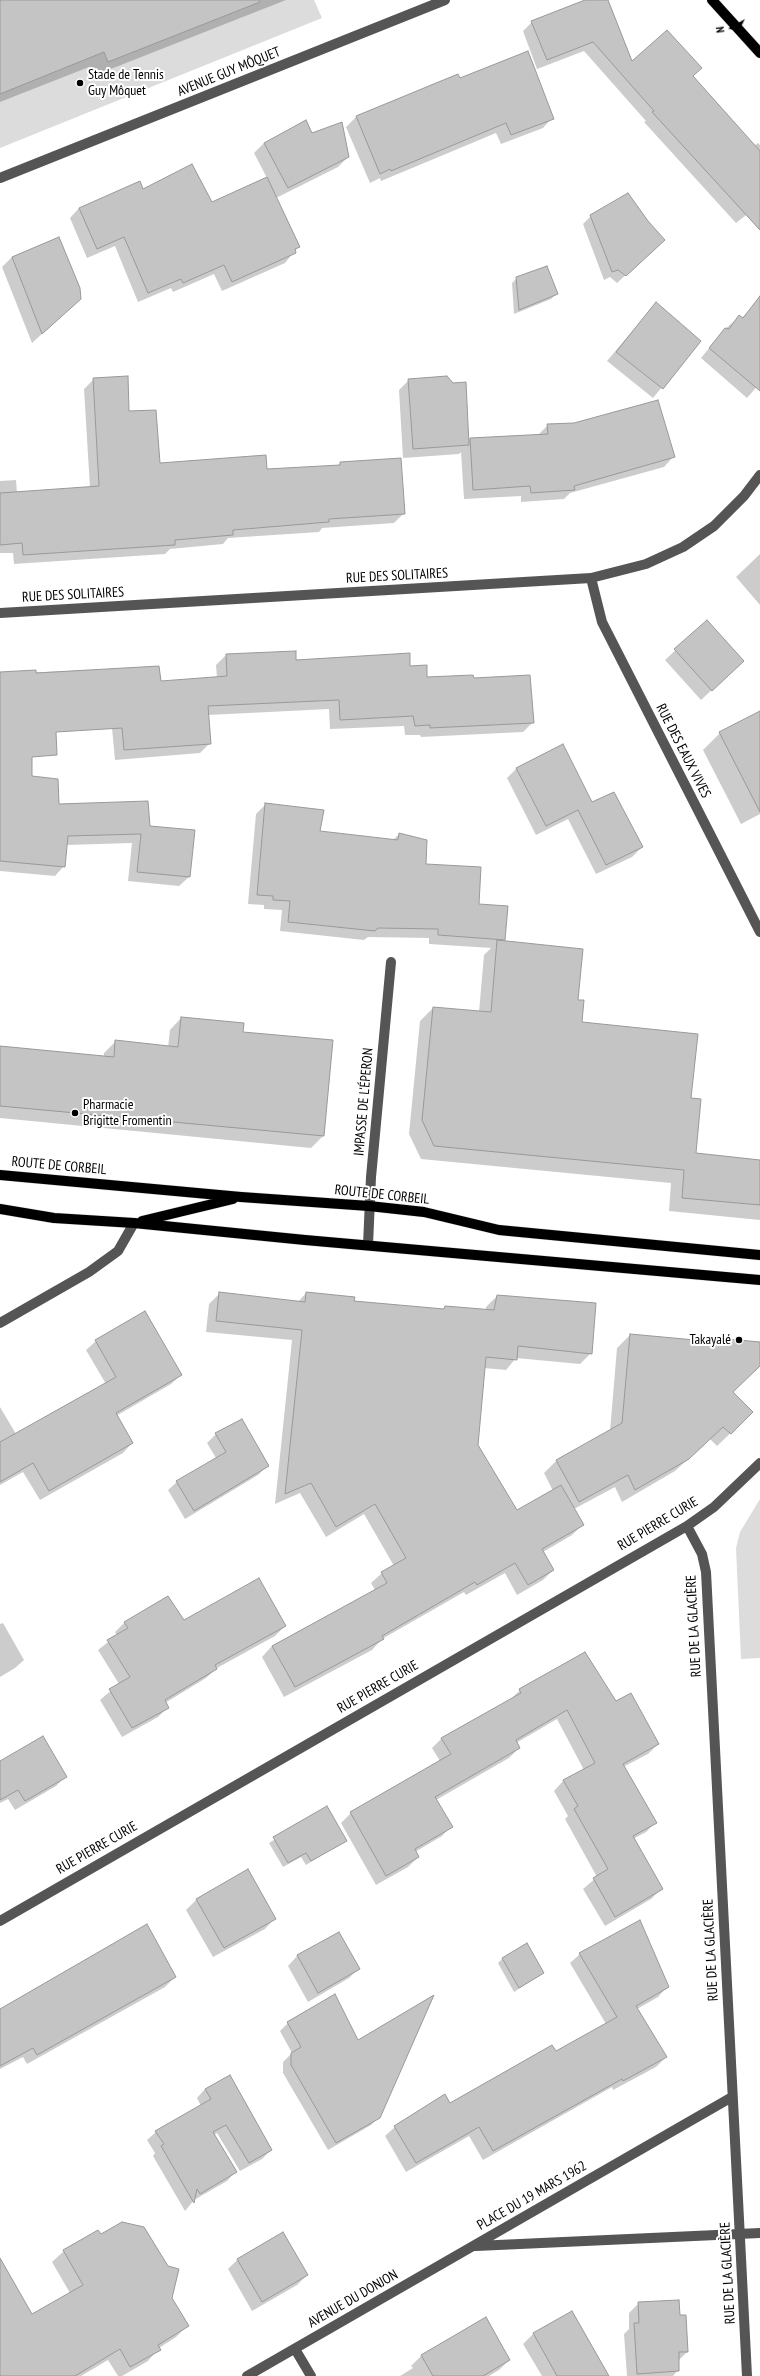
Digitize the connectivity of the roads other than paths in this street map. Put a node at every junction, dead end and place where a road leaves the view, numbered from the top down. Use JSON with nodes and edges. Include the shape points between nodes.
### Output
{"nodes":[{"id":1,"x":445,"y":0,"type":"edge"},
{"id":2,"x":712,"y":0,"type":"edge"},
{"id":3,"x":760,"y":53,"type":"edge"},
{"id":4,"x":0,"y":178,"type":"edge"},
{"id":5,"x":760,"y":475,"type":"edge"},
{"id":6,"x":591,"y":578,"type":"junction"},
{"id":7,"x":0,"y":613,"type":"edge"},
{"id":8,"x":760,"y":932,"type":"edge"},
{"id":9,"x":391,"y":962,"type":"dead end"},
{"id":10,"x":0,"y":1175,"type":"edge"},
{"id":11,"x":241,"y":1198,"type":"junction"},
{"id":12,"x":369,"y":1206,"type":"junction"},
{"id":13,"x":0,"y":1209,"type":"edge"},
{"id":14,"x":134,"y":1223,"type":"junction"},
{"id":15,"x":368,"y":1245,"type":"junction"},
{"id":16,"x":760,"y":1255,"type":"edge"},
{"id":17,"x":760,"y":1280,"type":"edge"},
{"id":18,"x":0,"y":1323,"type":"edge"},
{"id":19,"x":760,"y":1463,"type":"edge"},
{"id":20,"x":687,"y":1526,"type":"junction"},
{"id":21,"x":0,"y":1921,"type":"edge"},
{"id":22,"x":732,"y":2097,"type":"junction"},
{"id":23,"x":760,"y":2233,"type":"edge"},
{"id":24,"x":741,"y":2234,"type":"junction"},
{"id":25,"x":474,"y":2246,"type":"junction"},
{"id":26,"x":295,"y":2349,"type":"junction"},
{"id":27,"x":247,"y":2376,"type":"edge"},
{"id":28,"x":310,"y":2376,"type":"edge"},
{"id":29,"x":747,"y":2376,"type":"edge"}],
"edges":[{"from":1,"to":4,"type":"street","name":"AVENUE GUY MÔQUET"},
{"from":2,"to":3,"type":"main road"},
{"from":5,"to":6,"type":"street","name":"RUE DES SOLITAIRES","via":[[744,496],[714,526],[683,547],[646,564]]},
{"from":6,"to":7,"type":"street","name":"RUE DES SOLITAIRES"},
{"from":6,"to":8,"type":"street","name":"RUE DES EAUX VIVES","via":[[602,622]]},
{"from":9,"to":12,"type":"street","name":"IMPASSE DE L'ÉPERON"},
{"from":10,"to":11,"type":"main road","name":"ROUTE DE CORBEIL"},
{"from":11,"to":12,"type":"main road","name":"ROUTE DE CORBEIL"},
{"from":11,"to":14,"type":"main road"},
{"from":12,"to":15,"type":"street","name":"IMPASSE DE L'ÉPERON"},
{"from":12,"to":16,"type":"main road","name":"ROUTE DE CORBEIL","via":[[424,1212],[499,1230]]},
{"from":13,"to":14,"type":"main road","via":[[54,1218]]},
{"from":14,"to":15,"type":"main road"},
{"from":14,"to":18,"type":"street","via":[[118,1251],[89,1272]]},
{"from":15,"to":17,"type":"main road"},
{"from":19,"to":20,"type":"street","name":"RUE PIERRE CURIE","via":[[714,1507]]},
{"from":20,"to":21,"type":"street","name":"RUE PIERRE CURIE"},
{"from":20,"to":22,"type":"street","name":"RUE DE LA GLACIÈRE","via":[[702,1554],[706,1572]]},
{"from":22,"to":24,"type":"street","name":"RUE DE LA GLACIÈRE"},
{"from":22,"to":25,"type":"street","name":"PLACE DU 19 MARS 1962"},
{"from":23,"to":24,"type":"street","name":"PLACE DU 19 MARS 1962"},
{"from":24,"to":25,"type":"street","name":"PLACE DU 19 MARS 1962"},
{"from":24,"to":29,"type":"street","name":"RUE DE LA GLACIÈRE"},
{"from":25,"to":26,"type":"street","name":"AVENUE DU DONJON"},
{"from":26,"to":27,"type":"street","name":"AVENUE DU DONJON"},
{"from":26,"to":28,"type":"street"}]}
